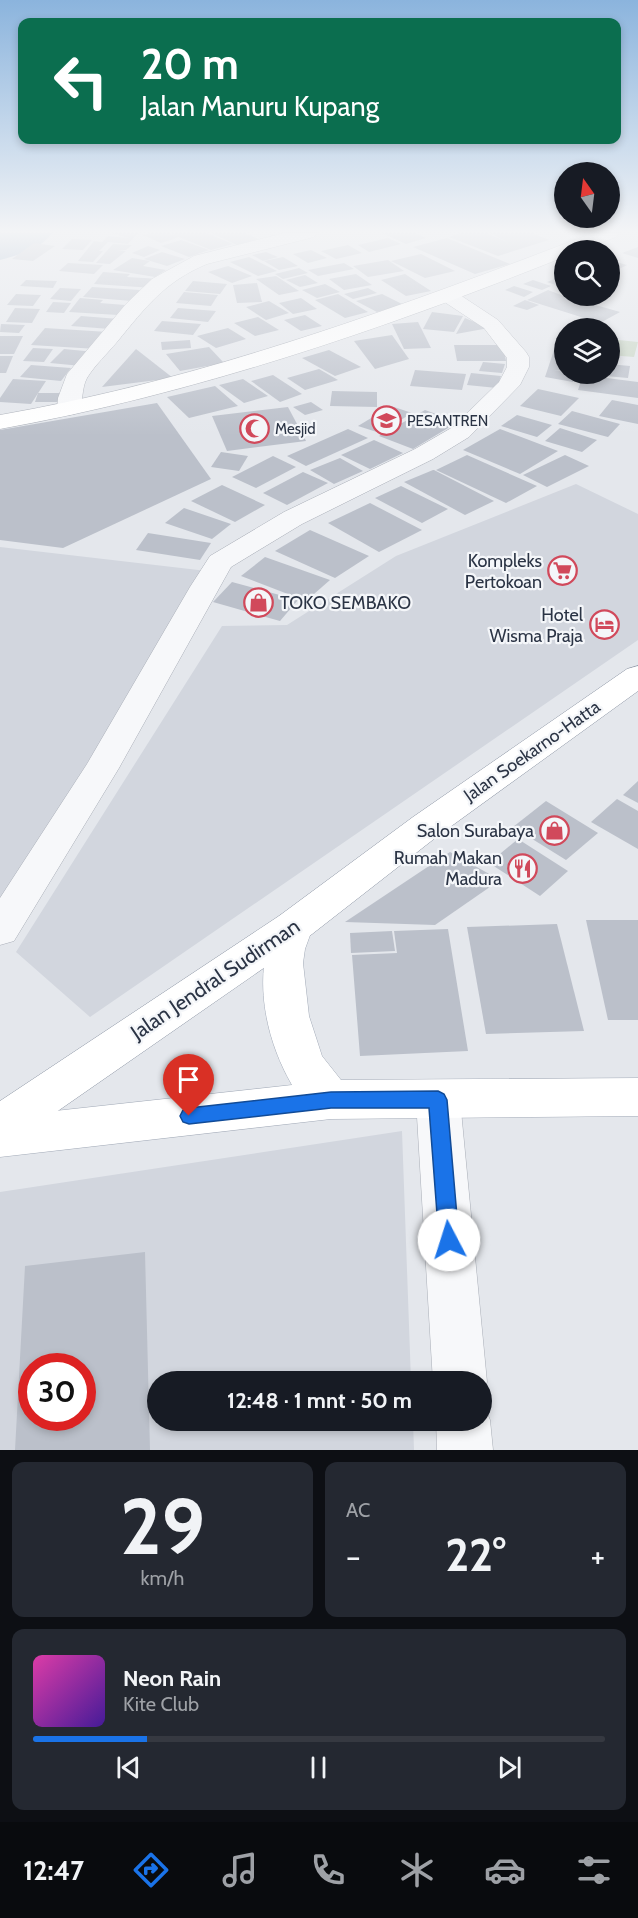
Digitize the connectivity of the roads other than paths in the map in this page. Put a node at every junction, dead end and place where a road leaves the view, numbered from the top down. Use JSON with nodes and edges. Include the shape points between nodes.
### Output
{"nodes":[{"id":1,"x":140,"y":301,"type":"edge"},
{"id":2,"x":439,"y":301,"type":"edge"},
{"id":3,"x":456,"y":301,"type":"edge"},
{"id":4,"x":69,"y":408,"type":"junction"},
{"id":5,"x":0,"y":422,"type":"edge"},
{"id":6,"x":638,"y":676,"type":"edge"},
{"id":7,"x":426,"y":826,"type":"joint"},
{"id":8,"x":293,"y":927,"type":"junction"},
{"id":9,"x":0,"y":930,"type":"edge"},
{"id":10,"x":638,"y":1097,"type":"edge"},
{"id":11,"x":331,"y":1100,"type":"junction"},
{"id":12,"x":438,"y":1100,"type":"junction"},
{"id":13,"x":0,"y":1126,"type":"edge"},
{"id":14,"x":0,"y":1137,"type":"edge"},
{"id":15,"x":459,"y":1371,"type":"edge"},
{"id":16,"x":464,"y":1431,"type":"edge"},
{"id":17,"x":465,"y":1450,"type":"edge"}],
"edges":[{"from":1,"to":4,"type":"street","via":[[77,375],[68,392]]},
{"from":2,"to":4,"type":"main road","via":[[213,374]]},
{"from":3,"to":9,"type":"street","via":[[491,324],[518,357],[518,367],[509,385],[461,432],[293,518],[220,562],[102,768]]},
{"from":4,"to":5,"type":"main road"},
{"from":6,"to":7,"type":"main road","name":"Jalan Soekarno-Hatta"},
{"from":7,"to":8,"type":"main road","name":"Jalan Jendral Sudirman"},
{"from":8,"to":11,"type":"main road","via":[[285,950],[289,1019],[296,1047],[311,1077]]},
{"from":8,"to":13,"type":"main road","name":"Jalan Jendral Sudirman"},
{"from":10,"to":12,"type":"main road"},
{"from":11,"to":12,"type":"main road"},
{"from":11,"to":14,"type":"main road"},
{"from":12,"to":15,"type":"street"},
{"from":16,"to":17,"type":"street"}]}
